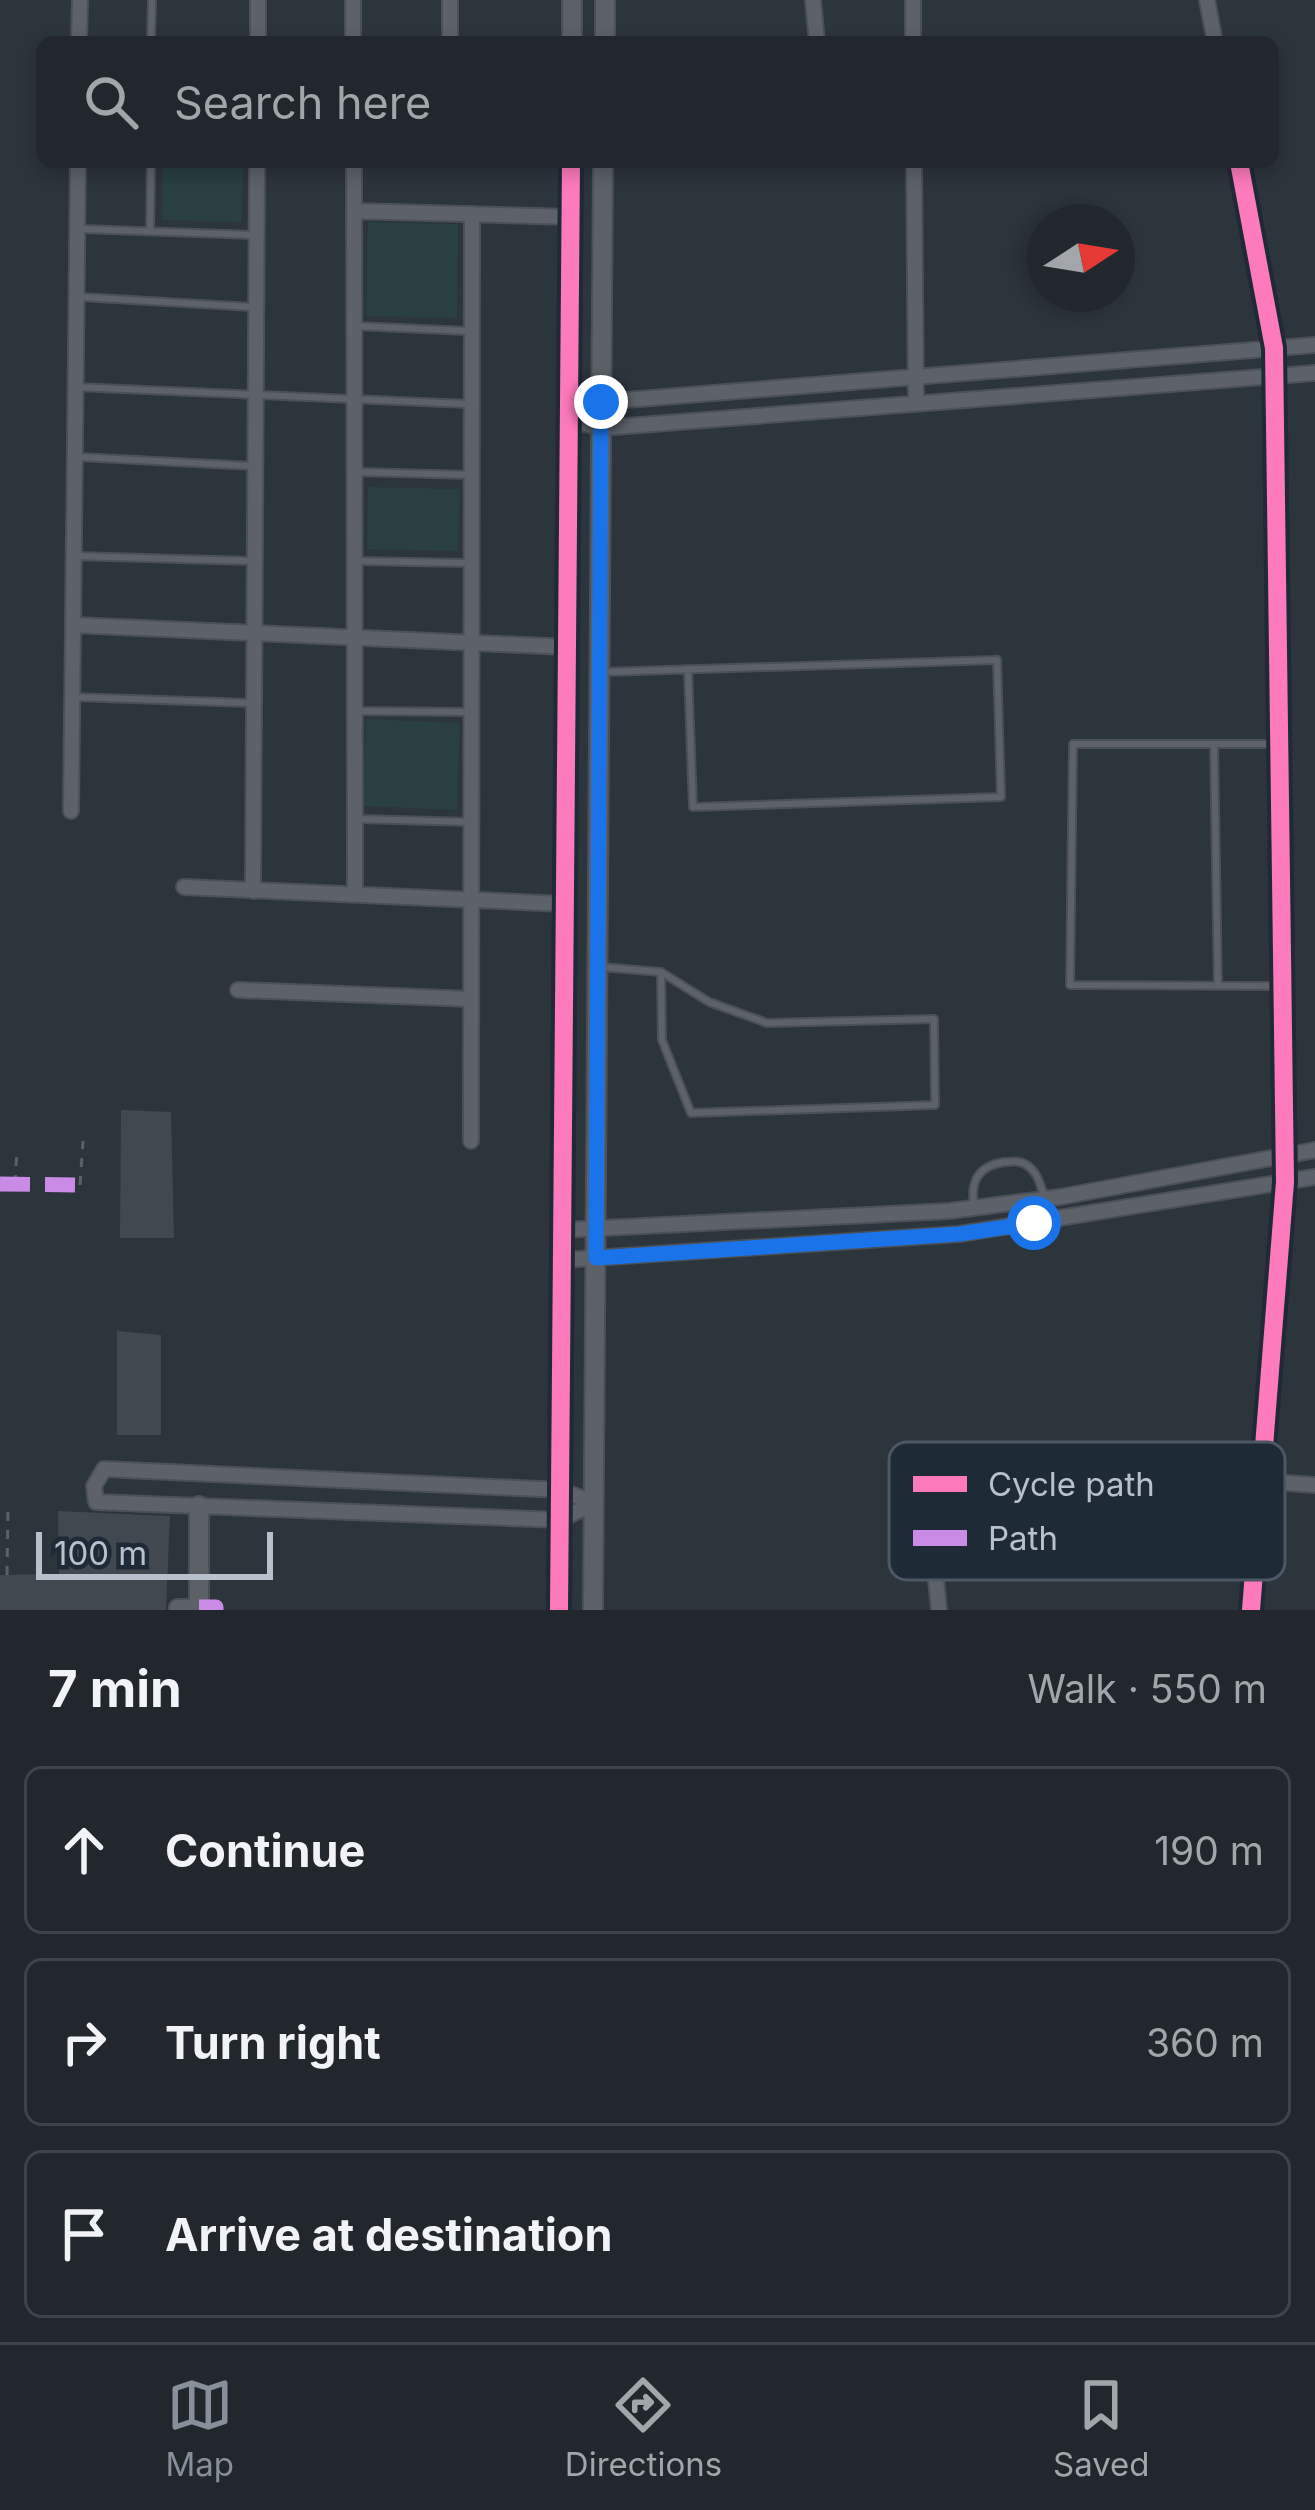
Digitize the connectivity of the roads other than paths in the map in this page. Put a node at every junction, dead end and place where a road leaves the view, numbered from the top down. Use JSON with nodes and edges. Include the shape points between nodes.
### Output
{"nodes":[{"id":1,"x":80,"y":0,"type":"edge"},
{"id":2,"x":152,"y":0,"type":"edge"},
{"id":3,"x":258,"y":0,"type":"edge"},
{"id":4,"x":353,"y":0,"type":"edge"},
{"id":5,"x":450,"y":0,"type":"edge"},
{"id":6,"x":572,"y":0,"type":"edge"},
{"id":7,"x":605,"y":0,"type":"edge"},
{"id":8,"x":813,"y":0,"type":"edge"},
{"id":9,"x":913,"y":0,"type":"edge"},
{"id":10,"x":1207,"y":0,"type":"edge"},
{"id":11,"x":79,"y":36,"type":"edge"},
{"id":12,"x":152,"y":36,"type":"edge"},
{"id":13,"x":258,"y":36,"type":"edge"},
{"id":14,"x":353,"y":36,"type":"edge"},
{"id":15,"x":450,"y":36,"type":"edge"},
{"id":16,"x":572,"y":36,"type":"edge"},
{"id":17,"x":605,"y":36,"type":"edge"},
{"id":18,"x":816,"y":36,"type":"edge"},
{"id":19,"x":913,"y":36,"type":"edge"},
{"id":20,"x":1214,"y":36,"type":"edge"},
{"id":21,"x":78,"y":168,"type":"edge"},
{"id":22,"x":151,"y":168,"type":"edge"},
{"id":23,"x":257,"y":168,"type":"edge"},
{"id":24,"x":353,"y":168,"type":"edge"},
{"id":25,"x":571,"y":168,"type":"edge"},
{"id":26,"x":603,"y":168,"type":"edge"},
{"id":27,"x":914,"y":168,"type":"edge"},
{"id":28,"x":1239,"y":168,"type":"edge"},
{"id":29,"x":354,"y":211,"type":"junction"},
{"id":30,"x":472,"y":214,"type":"junction"},
{"id":31,"x":571,"y":217,"type":"junction"},
{"id":32,"x":78,"y":229,"type":"junction"},
{"id":33,"x":151,"y":231,"type":"junction"},
{"id":34,"x":256,"y":235,"type":"junction"},
{"id":35,"x":77,"y":297,"type":"junction"},
{"id":36,"x":256,"y":308,"type":"junction"},
{"id":37,"x":354,"y":326,"type":"junction"},
{"id":38,"x":472,"y":332,"type":"junction"},
{"id":39,"x":1315,"y":345,"type":"edge"},
{"id":40,"x":1274,"y":348,"type":"junction"},
{"id":41,"x":1048,"y":366,"type":"junction"},
{"id":42,"x":1315,"y":373,"type":"edge"},
{"id":43,"x":915,"y":376,"type":"junction"},
{"id":44,"x":1274,"y":376,"type":"junction"},
{"id":45,"x":76,"y":387,"type":"junction"},
{"id":46,"x":256,"y":395,"type":"junction"},
{"id":47,"x":1016,"y":396,"type":"junction"},
{"id":48,"x":354,"y":400,"type":"junction"},
{"id":49,"x":601,"y":402,"type":"junction"},
{"id":50,"x":472,"y":404,"type":"junction"},
{"id":51,"x":916,"y":404,"type":"junction"},
{"id":52,"x":569,"y":420,"type":"junction"},
{"id":53,"x":601,"y":428,"type":"junction"},
{"id":54,"x":76,"y":457,"type":"junction"},
{"id":55,"x":255,"y":466,"type":"junction"},
{"id":56,"x":354,"y":472,"type":"junction"},
{"id":57,"x":471,"y":475,"type":"junction"},
{"id":58,"x":75,"y":556,"type":"junction"},
{"id":59,"x":254,"y":561,"type":"junction"},
{"id":60,"x":354,"y":561,"type":"junction"},
{"id":61,"x":471,"y":562,"type":"junction"},
{"id":62,"x":74,"y":625,"type":"junction"},
{"id":63,"x":254,"y":633,"type":"junction"},
{"id":64,"x":355,"y":638,"type":"junction"},
{"id":65,"x":471,"y":643,"type":"junction"},
{"id":66,"x":567,"y":647,"type":"junction"},
{"id":67,"x":688,"y":669,"type":"junction"},
{"id":68,"x":599,"y":672,"type":"junction"},
{"id":69,"x":74,"y":697,"type":"junction"},
{"id":70,"x":254,"y":703,"type":"junction"},
{"id":71,"x":355,"y":711,"type":"junction"},
{"id":72,"x":471,"y":712,"type":"junction"},
{"id":73,"x":1214,"y":744,"type":"junction"},
{"id":74,"x":1280,"y":744,"type":"junction"},
{"id":75,"x":71,"y":812,"type":"dead end"},
{"id":76,"x":355,"y":818,"type":"junction"},
{"id":77,"x":471,"y":822,"type":"junction"},
{"id":78,"x":184,"y":887,"type":"dead end"},
{"id":79,"x":253,"y":890,"type":"junction"},
{"id":80,"x":355,"y":896,"type":"junction"},
{"id":81,"x":471,"y":900,"type":"junction"},
{"id":82,"x":565,"y":904,"type":"junction"},
{"id":83,"x":598,"y":967,"type":"junction"},
{"id":84,"x":661,"y":972,"type":"junction"},
{"id":85,"x":1218,"y":986,"type":"junction"},
{"id":86,"x":1283,"y":986,"type":"junction"},
{"id":87,"x":238,"y":990,"type":"dead end"},
{"id":88,"x":471,"y":999,"type":"junction"},
{"id":89,"x":471,"y":1141,"type":"dead end"},
{"id":90,"x":1315,"y":1150,"type":"edge"},
{"id":91,"x":1285,"y":1156,"type":"junction"},
{"id":92,"x":1315,"y":1177,"type":"edge"},
{"id":93,"x":1286,"y":1182,"type":"junction"},
{"id":94,"x":1045,"y":1199,"type":"junction"},
{"id":95,"x":974,"y":1208,"type":"junction"},
{"id":96,"x":596,"y":1229,"type":"junction"},
{"id":97,"x":563,"y":1230,"type":"junction"},
{"id":98,"x":596,"y":1258,"type":"junction"},
{"id":99,"x":562,"y":1259,"type":"junction"},
{"id":100,"x":1265,"y":1442,"type":"edge"},
{"id":101,"x":1285,"y":1482,"type":"edge"},
{"id":102,"x":1315,"y":1485,"type":"edge"},
{"id":103,"x":561,"y":1490,"type":"junction"},
{"id":104,"x":594,"y":1504,"type":"junction"},
{"id":105,"x":199,"y":1506,"type":"junction"},
{"id":106,"x":560,"y":1520,"type":"junction"},
{"id":107,"x":936,"y":1580,"type":"dead end"},
{"id":108,"x":1254,"y":1580,"type":"edge"},
{"id":109,"x":199,"y":1607,"type":"joint"},
{"id":110,"x":177,"y":1610,"type":"edge"},
{"id":111,"x":560,"y":1610,"type":"edge"},
{"id":112,"x":593,"y":1610,"type":"edge"},
{"id":113,"x":939,"y":1610,"type":"edge"},
{"id":114,"x":1251,"y":1610,"type":"edge"}],
"edges":[{"from":1,"to":11,"type":"street"},
{"from":2,"to":12,"type":"lane"},
{"from":3,"to":13,"type":"street"},
{"from":4,"to":14,"type":"street"},
{"from":5,"to":15,"type":"street"},
{"from":6,"to":16,"type":"street"},
{"from":7,"to":17,"type":"street"},
{"from":8,"to":18,"type":"street"},
{"from":9,"to":19,"type":"street"},
{"from":10,"to":20,"type":"street"},
{"from":21,"to":32,"type":"street"},
{"from":22,"to":33,"type":"lane"},
{"from":23,"to":34,"type":"street"},
{"from":24,"to":29,"type":"street"},
{"from":25,"to":31,"type":"street"},
{"from":26,"to":49,"type":"street"},
{"from":27,"to":43,"type":"street"},
{"from":28,"to":40,"type":"street"},
{"from":29,"to":30,"type":"street"},
{"from":29,"to":37,"type":"street"},
{"from":30,"to":31,"type":"street"},
{"from":30,"to":38,"type":"street"},
{"from":31,"to":52,"type":"street"},
{"from":32,"to":33,"type":"lane"},
{"from":32,"to":35,"type":"street"},
{"from":33,"to":34,"type":"lane"},
{"from":34,"to":36,"type":"street"},
{"from":35,"to":36,"type":"lane"},
{"from":35,"to":45,"type":"street"},
{"from":36,"to":46,"type":"street"},
{"from":37,"to":38,"type":"lane"},
{"from":37,"to":48,"type":"street"},
{"from":38,"to":50,"type":"street"},
{"from":39,"to":40,"type":"street"},
{"from":40,"to":41,"type":"street"},
{"from":40,"to":44,"type":"street"},
{"from":41,"to":43,"type":"street"},
{"from":41,"to":47,"type":"street"},
{"from":42,"to":44,"type":"street"},
{"from":43,"to":49,"type":"street"},
{"from":43,"to":51,"type":"street"},
{"from":44,"to":47,"type":"street"},
{"from":44,"to":74,"type":"street"},
{"from":45,"to":46,"type":"lane"},
{"from":45,"to":54,"type":"street"},
{"from":46,"to":48,"type":"lane"},
{"from":46,"to":55,"type":"street"},
{"from":47,"to":51,"type":"street"},
{"from":48,"to":50,"type":"lane"},
{"from":48,"to":56,"type":"street"},
{"from":49,"to":52,"type":"street"},
{"from":49,"to":53,"type":"street"},
{"from":50,"to":57,"type":"street"},
{"from":51,"to":53,"type":"street"},
{"from":52,"to":53,"type":"street"},
{"from":52,"to":66,"type":"street"},
{"from":53,"to":68,"type":"street"},
{"from":54,"to":55,"type":"lane"},
{"from":54,"to":58,"type":"street"},
{"from":55,"to":59,"type":"street"},
{"from":56,"to":57,"type":"lane"},
{"from":56,"to":60,"type":"street"},
{"from":57,"to":61,"type":"street"},
{"from":58,"to":59,"type":"lane"},
{"from":58,"to":62,"type":"street"},
{"from":59,"to":63,"type":"street"},
{"from":60,"to":61,"type":"lane"},
{"from":60,"to":64,"type":"street"},
{"from":61,"to":65,"type":"street"},
{"from":62,"to":63,"type":"street"},
{"from":62,"to":69,"type":"street"},
{"from":63,"to":64,"type":"street"},
{"from":63,"to":70,"type":"street"},
{"from":64,"to":65,"type":"street"},
{"from":64,"to":71,"type":"street"},
{"from":65,"to":66,"type":"street"},
{"from":65,"to":72,"type":"street"},
{"from":66,"to":82,"type":"street"},
{"from":67,"to":67,"type":"lane","via":[[997,659],[1001,797],[693,807]]},
{"from":67,"to":68,"type":"lane"},
{"from":68,"to":83,"type":"street"},
{"from":69,"to":70,"type":"lane"},
{"from":69,"to":75,"type":"street"},
{"from":70,"to":79,"type":"street"},
{"from":71,"to":72,"type":"lane"},
{"from":71,"to":76,"type":"street"},
{"from":72,"to":77,"type":"street"},
{"from":73,"to":74,"type":"lane"},
{"from":73,"to":85,"type":"lane"},
{"from":73,"to":85,"type":"lane","via":[[1073,744],[1070,986]]},
{"from":74,"to":86,"type":"street"},
{"from":76,"to":77,"type":"lane"},
{"from":76,"to":80,"type":"street"},
{"from":77,"to":81,"type":"street"},
{"from":78,"to":79,"type":"street"},
{"from":79,"to":80,"type":"street"},
{"from":80,"to":81,"type":"street"},
{"from":81,"to":82,"type":"street"},
{"from":81,"to":88,"type":"street"},
{"from":82,"to":97,"type":"street"},
{"from":83,"to":84,"type":"lane"},
{"from":83,"to":96,"type":"street"},
{"from":84,"to":84,"type":"lane","via":[[709,1002],[766,1023],[934,1019],[935,1105],[691,1113],[662,1040]]},
{"from":85,"to":86,"type":"lane"},
{"from":86,"to":91,"type":"street"},
{"from":87,"to":88,"type":"street"},
{"from":88,"to":89,"type":"street"},
{"from":90,"to":91,"type":"street"},
{"from":91,"to":93,"type":"street"},
{"from":91,"to":94,"type":"street"},
{"from":92,"to":93,"type":"street"},
{"from":93,"to":98,"type":"street","via":[[959,1234]]},
{"from":93,"to":100,"type":"street"},
{"from":94,"to":95,"type":"street"},
{"from":94,"to":95,"type":"lane","via":[[1034,1173],[1013,1161],[980,1171]]},
{"from":95,"to":96,"type":"street"},
{"from":96,"to":97,"type":"street"},
{"from":96,"to":98,"type":"street"},
{"from":97,"to":99,"type":"street"},
{"from":98,"to":99,"type":"street"},
{"from":98,"to":104,"type":"street"},
{"from":99,"to":103,"type":"street"},
{"from":101,"to":102,"type":"street"},
{"from":103,"to":104,"type":"street"},
{"from":103,"to":105,"type":"street","via":[[104,1469],[94,1486],[96,1502]]},
{"from":103,"to":106,"type":"street"},
{"from":104,"to":106,"type":"street"},
{"from":104,"to":112,"type":"street"},
{"from":105,"to":106,"type":"street"},
{"from":105,"to":109,"type":"street"},
{"from":106,"to":111,"type":"street"},
{"from":107,"to":113,"type":"street"},
{"from":108,"to":114,"type":"street"},
{"from":109,"to":110,"type":"street"}]}
